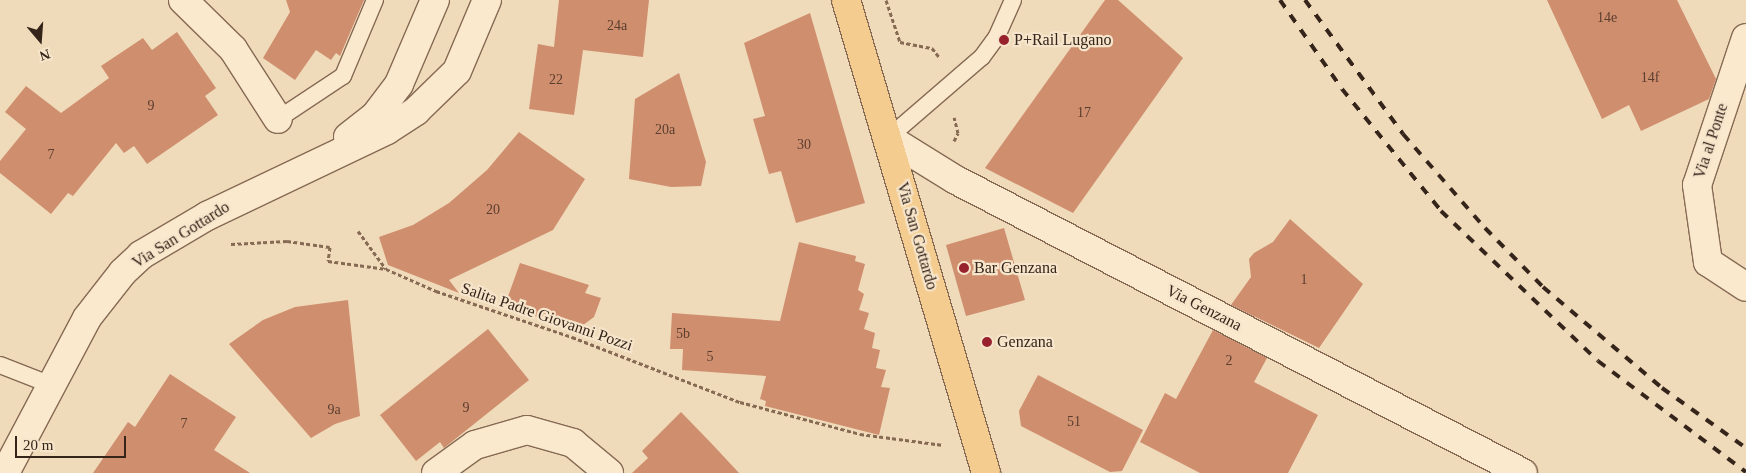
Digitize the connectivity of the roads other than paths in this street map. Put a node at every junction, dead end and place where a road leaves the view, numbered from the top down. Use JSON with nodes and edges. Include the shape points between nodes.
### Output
{"nodes":[{"id":1,"x":183,"y":0,"type":"edge"},
{"id":2,"x":375,"y":0,"type":"edge"},
{"id":3,"x":435,"y":0,"type":"edge"},
{"id":4,"x":487,"y":0,"type":"edge"},
{"id":5,"x":846,"y":0,"type":"edge"},
{"id":6,"x":1013,"y":0,"type":"edge"},
{"id":7,"x":1746,"y":38,"type":"edge"},
{"id":8,"x":278,"y":119,"type":"joint"},
{"id":9,"x":888,"y":138,"type":"junction"},
{"id":10,"x":314,"y":162,"type":"junction"},
{"id":11,"x":1746,"y":287,"type":"edge"},
{"id":12,"x":0,"y":365,"type":"edge"},
{"id":13,"x":52,"y":385,"type":"junction"},
{"id":14,"x":5,"y":473,"type":"edge"},
{"id":15,"x":436,"y":473,"type":"edge"},
{"id":16,"x":609,"y":473,"type":"edge"},
{"id":17,"x":986,"y":473,"type":"edge"},
{"id":18,"x":1523,"y":473,"type":"edge"}],
"edges":[{"from":1,"to":8,"type":"street","via":[[234,49]]},
{"from":2,"to":8,"type":"lane","via":[[343,76]]},
{"from":3,"to":10,"type":"street","name":"Via San Gottardo","via":[[414,54],[375,116]]},
{"from":4,"to":10,"type":"street","name":"Via San Gottardo","via":[[456,71],[416,111],[387,130]]},
{"from":5,"to":9,"type":"main road","name":"Via San Gottardo"},
{"from":6,"to":9,"type":"lane","via":[[997,36],[982,57]]},
{"from":7,"to":11,"type":"street","name":"Via al Ponte","via":[[1696,185],[1708,262]]},
{"from":9,"to":17,"type":"main road","name":"Via San Gottardo"},
{"from":9,"to":18,"type":"street","name":"Via Genzana","via":[[956,180]]},
{"from":10,"to":13,"type":"street","name":"Via San Gottardo","via":[[207,216],[141,255],[92,311]]},
{"from":12,"to":13,"type":"lane"},
{"from":13,"to":14,"type":"street","name":"Via San Gottardo"},
{"from":15,"to":16,"type":"street","via":[[475,445],[528,430],[573,443]]}]}
